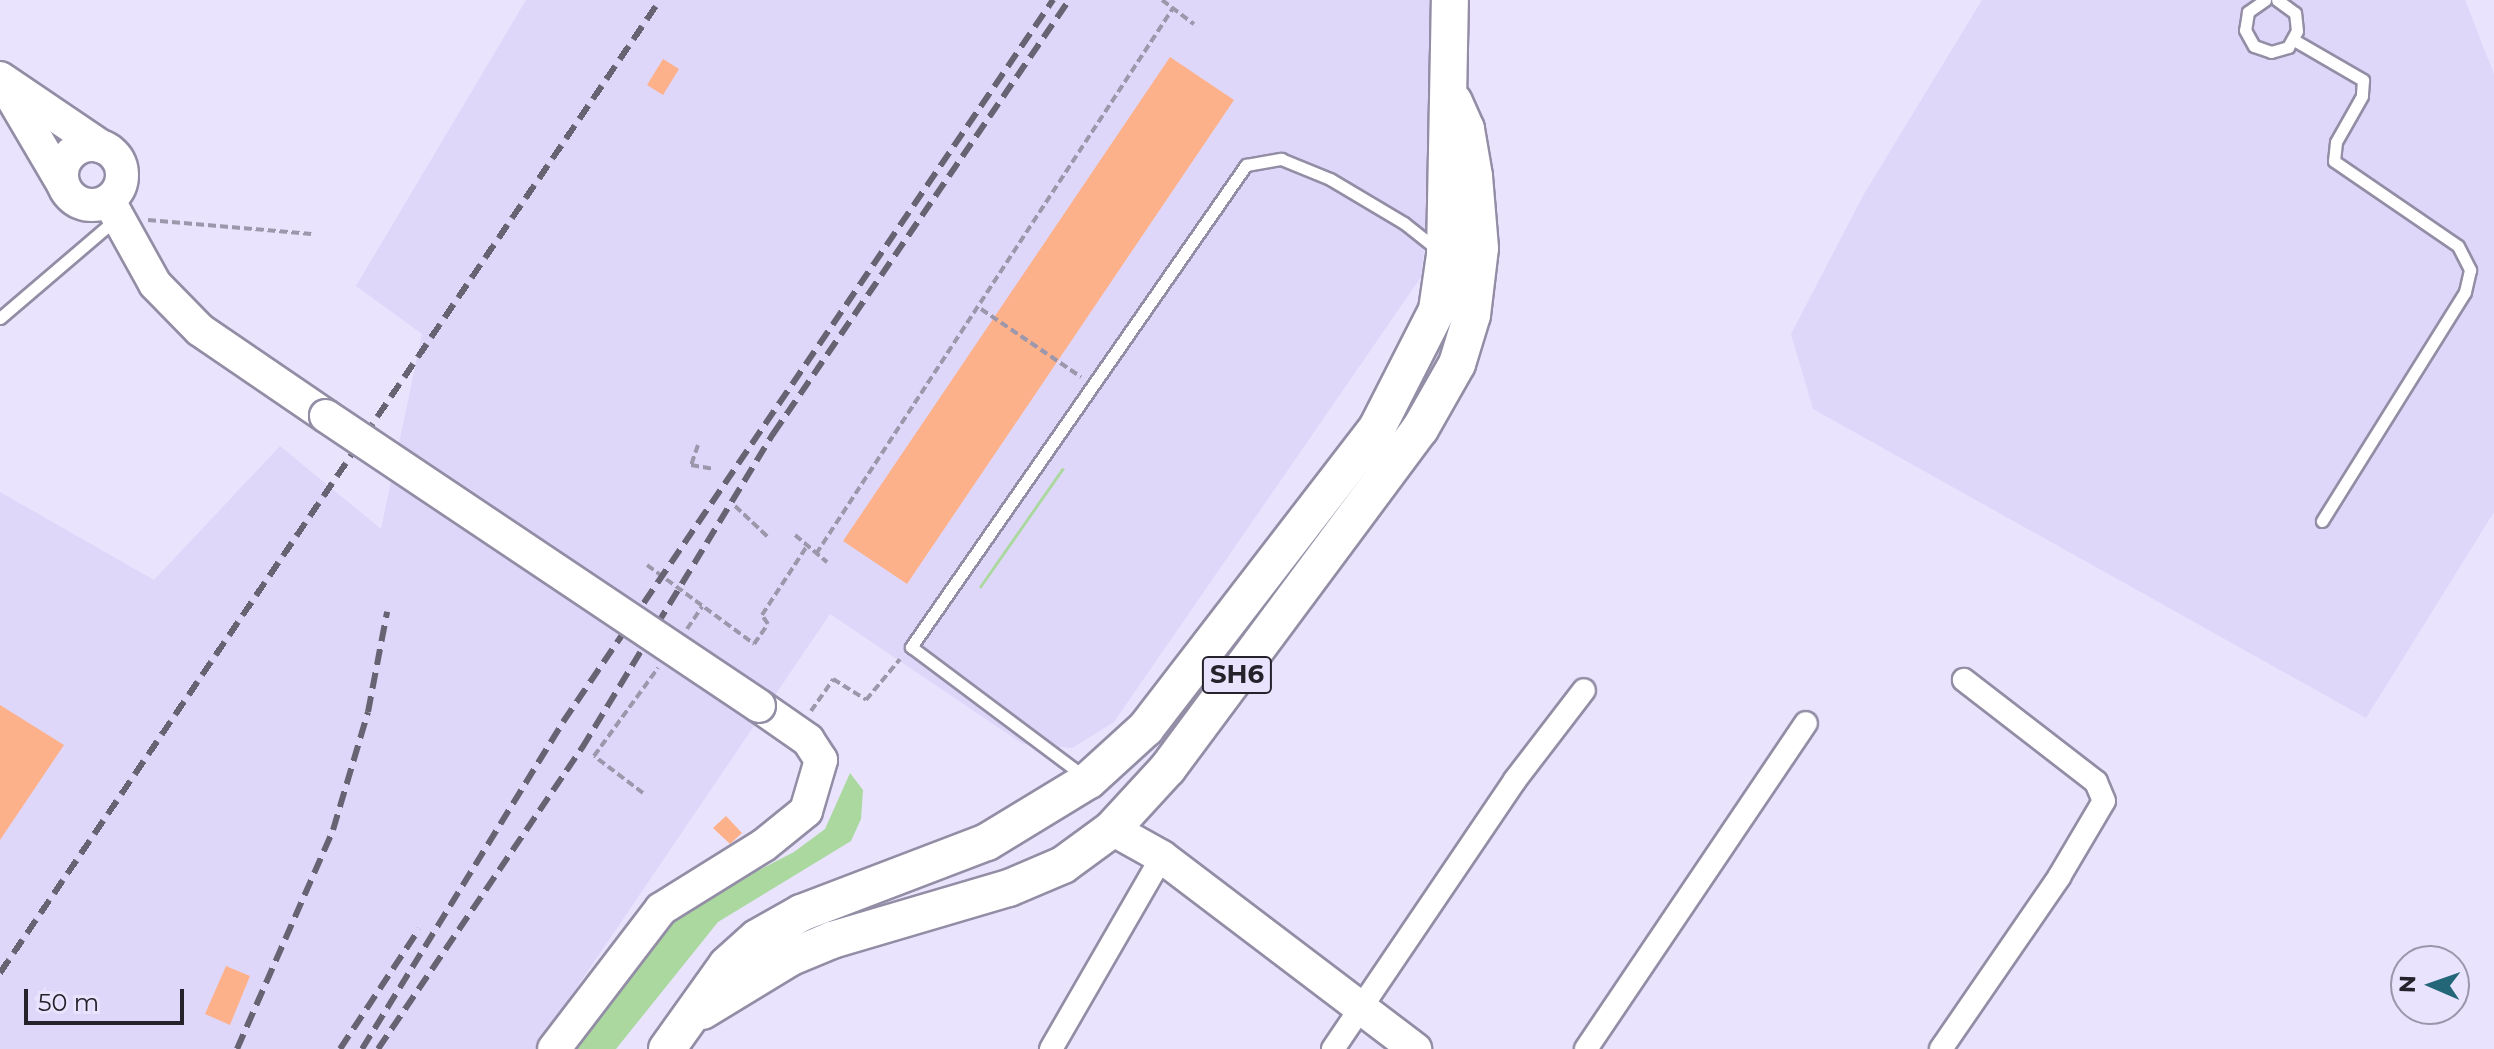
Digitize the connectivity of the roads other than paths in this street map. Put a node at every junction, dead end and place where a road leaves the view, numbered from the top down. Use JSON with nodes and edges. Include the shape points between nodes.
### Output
{"nodes":[{"id":1,"x":1450,"y":0,"type":"edge"},
{"id":2,"x":2265,"y":0,"type":"edge"},
{"id":3,"x":2285,"y":2,"type":"edge"},
{"id":4,"x":2294,"y":40,"type":"junction"},
{"id":5,"x":0,"y":79,"type":"edge"},
{"id":6,"x":1450,"y":93,"type":"junction"},
{"id":7,"x":102,"y":147,"type":"junction"},
{"id":8,"x":63,"y":184,"type":"junction"},
{"id":9,"x":113,"y":209,"type":"junction"},
{"id":10,"x":1445,"y":255,"type":"junction"},
{"id":11,"x":0,"y":318,"type":"edge"},
{"id":12,"x":2322,"y":521,"type":"dead end"},
{"id":13,"x":1964,"y":680,"type":"dead end"},
{"id":14,"x":1584,"y":690,"type":"dead end"},
{"id":15,"x":1806,"y":723,"type":"dead end"},
{"id":16,"x":1089,"y":780,"type":"junction"},
{"id":17,"x":1112,"y":829,"type":"junction"},
{"id":18,"x":1162,"y":857,"type":"junction"},
{"id":19,"x":1360,"y":1010,"type":"junction"},
{"id":20,"x":695,"y":1015,"type":"junction"},
{"id":21,"x":554,"y":1049,"type":"edge"},
{"id":22,"x":667,"y":1049,"type":"edge"},
{"id":23,"x":1051,"y":1049,"type":"edge"},
{"id":24,"x":1333,"y":1049,"type":"edge"},
{"id":25,"x":1415,"y":1049,"type":"edge"},
{"id":26,"x":1586,"y":1049,"type":"edge"},
{"id":27,"x":1941,"y":1049,"type":"edge"}],
"edges":[{"from":1,"to":6,"type":"main road","number":"SH6"},
{"from":2,"to":4,"type":"lane","via":[[2248,12],[2248,39],[2271,52]]},
{"from":3,"to":4,"type":"lane","via":[[2298,22]]},
{"from":4,"to":12,"type":"lane","via":[[2363,80],[2362,96],[2336,142],[2334,161],[2458,246],[2470,270],[2465,292]]},
{"from":5,"to":7,"type":"main road"},
{"from":5,"to":8,"type":"main road","via":[[36,130]]},
{"from":6,"to":10,"type":"main road","number":"SH6","via":[[1443,139]]},
{"from":6,"to":17,"type":"main road","number":"SH6","via":[[1466,129],[1480,248],[1472,315],[1457,364],[1420,429],[1177,755]]},
{"from":7,"to":8,"type":"main road","via":[[74,150],[63,165]]},
{"from":7,"to":9,"type":"main road","via":[[121,167]]},
{"from":8,"to":9,"type":"main road","via":[[81,204]]},
{"from":9,"to":11,"type":"lane"},
{"from":9,"to":21,"type":"main road","bridge":true,"via":[[155,284],[200,330],[759,706],[796,732],[821,760],[806,811],[764,845],[723,865],[661,909]]},
{"from":10,"to":16,"type":"main road","number":"SH6","via":[[1437,310],[1377,428],[1146,728]]},
{"from":10,"to":16,"type":"lane","via":[[1404,223],[1330,179],[1281,159],[1246,165],[911,647]]},
{"from":13,"to":27,"type":"street","via":[[2096,782],[2104,801],[2059,877]]},
{"from":14,"to":19,"type":"street","via":[[1515,780]]},
{"from":15,"to":26,"type":"street"},
{"from":16,"to":20,"type":"main road","number":"SH6","via":[[987,842],[801,913],[757,938],[727,965]]},
{"from":17,"to":18,"type":"main road"},
{"from":17,"to":20,"type":"main road","number":"SH6","via":[[1063,865],[1009,888],[789,958]]},
{"from":18,"to":19,"type":"main road"},
{"from":18,"to":23,"type":"street"},
{"from":19,"to":24,"type":"street"},
{"from":19,"to":25,"type":"main road"},
{"from":20,"to":22,"type":"main road","number":"SH6"}]}
